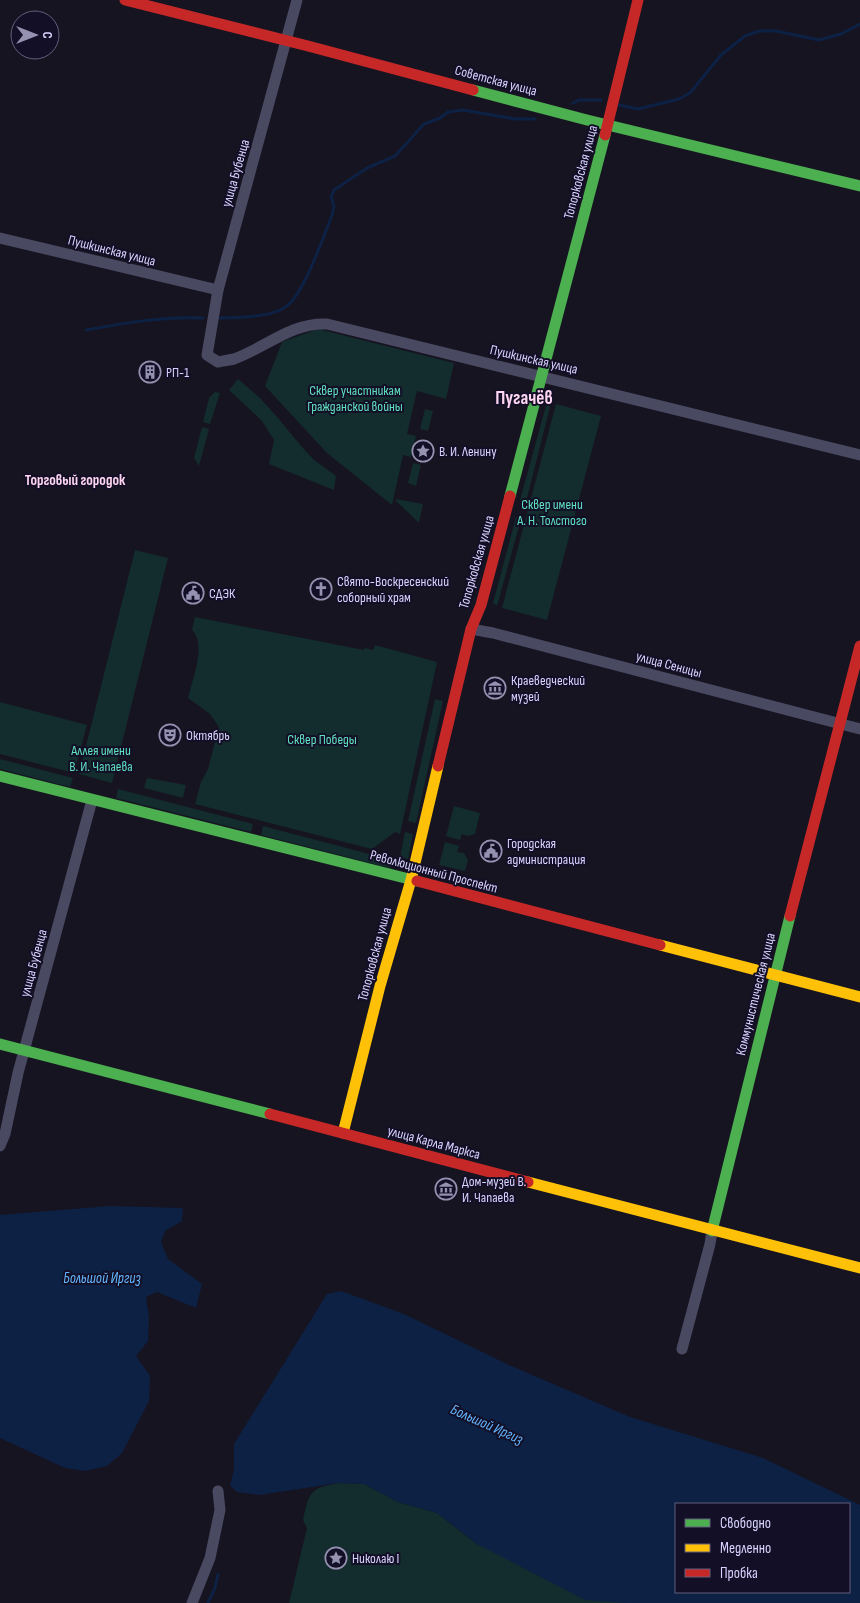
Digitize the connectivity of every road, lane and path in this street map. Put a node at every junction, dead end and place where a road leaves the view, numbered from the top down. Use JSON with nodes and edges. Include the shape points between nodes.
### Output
{"nodes":[{"id":1,"x":125,"y":0,"type":"edge"},
{"id":2,"x":298,"y":0,"type":"edge"},
{"id":3,"x":638,"y":0,"type":"edge"},
{"id":4,"x":287,"y":41,"type":"junction"},
{"id":5,"x":608,"y":125,"type":"junction"},
{"id":6,"x":860,"y":186,"type":"edge"},
{"id":7,"x":0,"y":238,"type":"edge"},
{"id":8,"x":218,"y":290,"type":"junction"},
{"id":9,"x":207,"y":355,"type":"joint"},
{"id":10,"x":543,"y":377,"type":"junction"},
{"id":11,"x":860,"y":455,"type":"edge"},
{"id":12,"x":471,"y":629,"type":"junction"},
{"id":13,"x":860,"y":646,"type":"edge"},
{"id":14,"x":840,"y":723,"type":"junction"},
{"id":15,"x":860,"y":729,"type":"edge"},
{"id":16,"x":0,"y":776,"type":"edge"},
{"id":17,"x":92,"y":800,"type":"junction"},
{"id":18,"x":410,"y":880,"type":"junction"},
{"id":19,"x":775,"y":975,"type":"junction"},
{"id":20,"x":860,"y":997,"type":"edge"},
{"id":21,"x":0,"y":1044,"type":"edge"},
{"id":22,"x":25,"y":1050,"type":"junction"},
{"id":23,"x":343,"y":1133,"type":"junction"},
{"id":24,"x":0,"y":1146,"type":"edge"},
{"id":25,"x":712,"y":1231,"type":"junction"},
{"id":26,"x":860,"y":1268,"type":"edge"},
{"id":27,"x":682,"y":1349,"type":"dead end"},
{"id":28,"x":218,"y":1491,"type":"dead end"},
{"id":29,"x":192,"y":1603,"type":"edge"}],
"edges":[{"from":1,"to":4,"type":"street","name":"Советская улица"},
{"from":2,"to":4,"type":"street","name":"улица Бубенца"},
{"from":3,"to":5,"type":"street","name":"Топорковская улица"},
{"from":4,"to":5,"type":"street","name":"Советская улица"},
{"from":4,"to":8,"type":"street","name":"улица Бубенца"},
{"from":5,"to":6,"type":"street","name":"Советская улица"},
{"from":5,"to":10,"type":"street","name":"Топорковская улица"},
{"from":7,"to":8,"type":"street","name":"Пушкинская улица"},
{"from":8,"to":9,"type":"street","name":"улица Бубенца"},
{"from":9,"to":10,"type":"street","name":"Пушкинская улица","via":[[218,362],[234,358],[316,323]]},
{"from":10,"to":11,"type":"street","name":"Пушкинская улица"},
{"from":10,"to":12,"type":"street","name":"Топорковская улица","via":[[481,605]]},
{"from":12,"to":14,"type":"street","name":"улица Сеницы"},
{"from":12,"to":18,"type":"street","name":"Топорковская улица"},
{"from":13,"to":14,"type":"street","name":"Коммунистическая улица"},
{"from":14,"to":15,"type":"street","name":"улица Сеницы"},
{"from":14,"to":19,"type":"street","name":"Коммунистическая улица"},
{"from":16,"to":17,"type":"street","name":"Революционный Проспект"},
{"from":17,"to":18,"type":"street","name":"Революционный Проспект"},
{"from":17,"to":22,"type":"street","name":"улица Бубенца"},
{"from":18,"to":19,"type":"street","name":"Революционный Проспект"},
{"from":18,"to":23,"type":"street","name":"Топорковская улица"},
{"from":19,"to":20,"type":"street","name":"Революционный Проспект"},
{"from":19,"to":25,"type":"street","name":"Коммунистическая улица"},
{"from":21,"to":22,"type":"street","name":"улица Карла Маркса"},
{"from":22,"to":23,"type":"street","name":"улица Карла Маркса"},
{"from":22,"to":24,"type":"street","name":"улица Бубенца"},
{"from":23,"to":25,"type":"street","name":"улица Карла Маркса"},
{"from":25,"to":26,"type":"street","name":"улица Карла Маркса"},
{"from":25,"to":27,"type":"street","name":"Коммунистическая улица"},
{"from":28,"to":29,"type":"street","via":[[220,1510],[210,1558]]}]}
